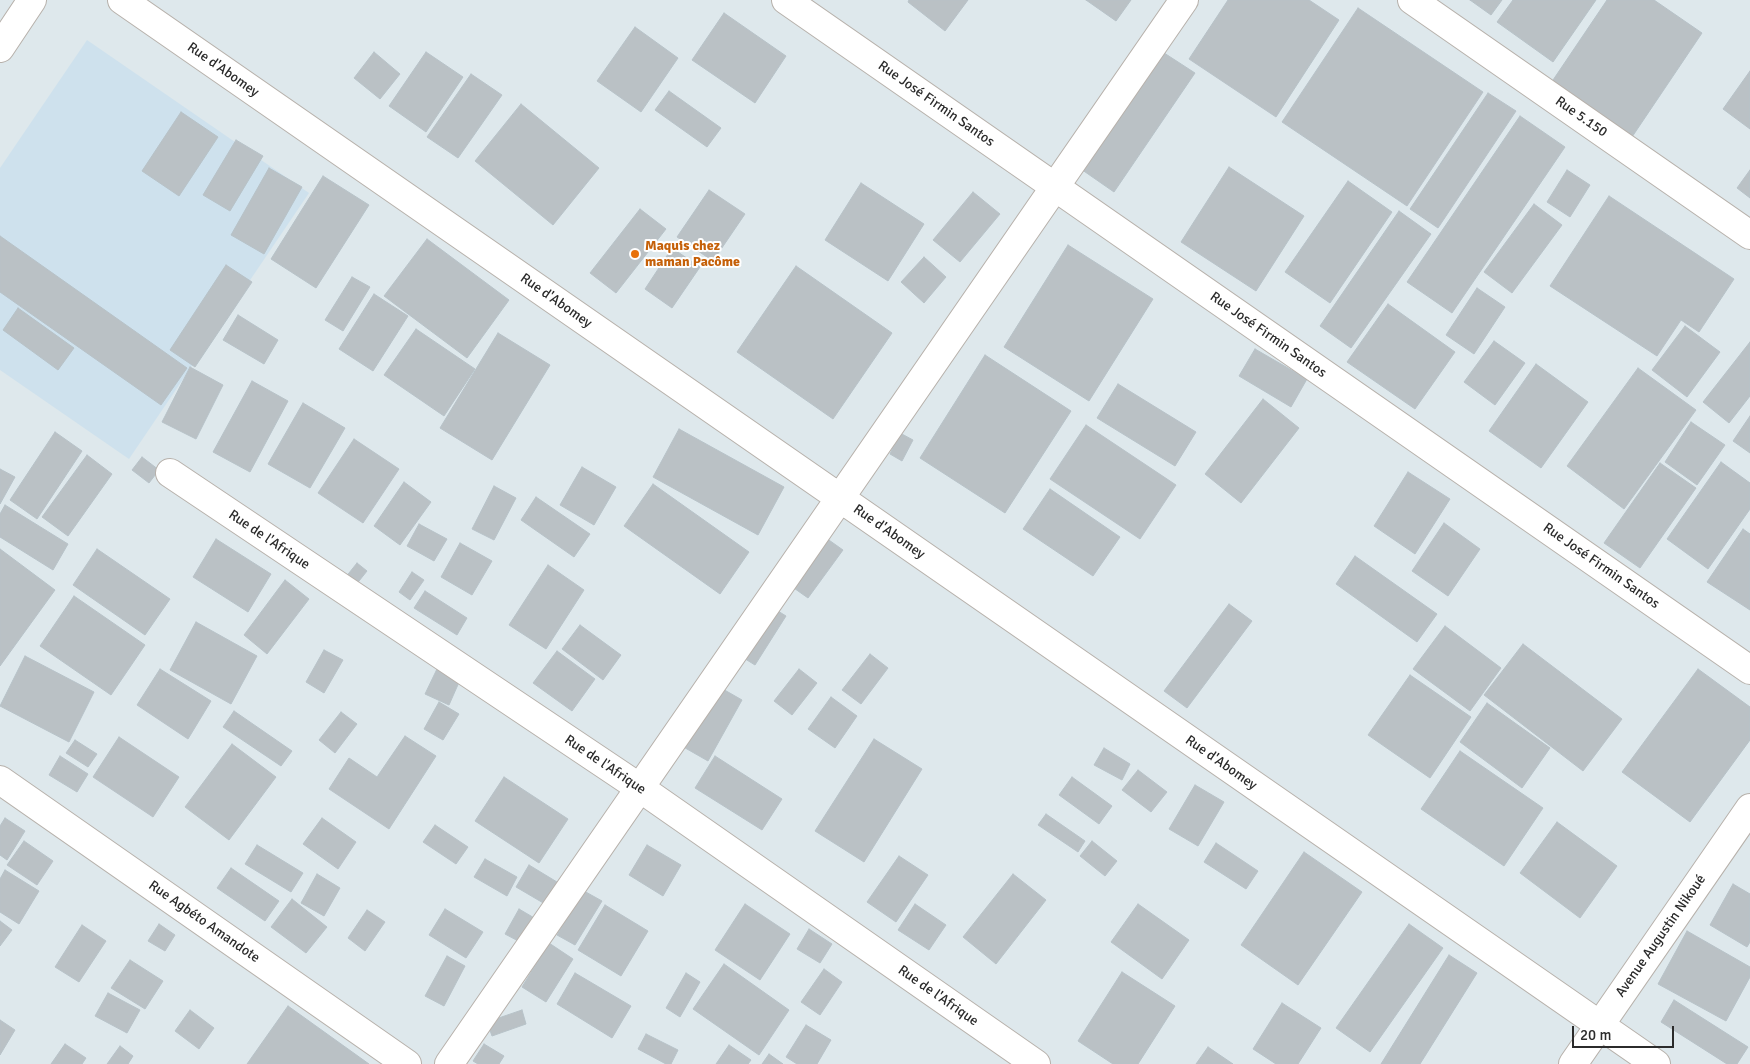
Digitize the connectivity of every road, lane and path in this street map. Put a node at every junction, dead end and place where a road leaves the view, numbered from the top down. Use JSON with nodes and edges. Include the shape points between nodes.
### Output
{"nodes":[{"id":1,"x":32,"y":0,"type":"edge"},
{"id":2,"x":122,"y":0,"type":"edge"},
{"id":3,"x":786,"y":0,"type":"edge"},
{"id":4,"x":1184,"y":0,"type":"edge"},
{"id":5,"x":1412,"y":0,"type":"edge"},
{"id":6,"x":0,"y":48,"type":"edge"},
{"id":7,"x":1055,"y":187,"type":"junction"},
{"id":8,"x":1750,"y":235,"type":"edge"},
{"id":9,"x":170,"y":473,"type":"dead end"},
{"id":10,"x":840,"y":499,"type":"junction"},
{"id":11,"x":1750,"y":670,"type":"edge"},
{"id":12,"x":0,"y":780,"type":"edge"},
{"id":13,"x":640,"y":788,"type":"junction"},
{"id":14,"x":1750,"y":808,"type":"edge"},
{"id":15,"x":1600,"y":1026,"type":"junction"},
{"id":16,"x":407,"y":1064,"type":"edge"},
{"id":17,"x":449,"y":1064,"type":"edge"},
{"id":18,"x":1036,"y":1064,"type":"edge"},
{"id":19,"x":1573,"y":1064,"type":"edge"},
{"id":20,"x":1656,"y":1064,"type":"edge"}],
"edges":[{"from":1,"to":6,"type":"street"},
{"from":2,"to":10,"type":"street","name":"Rue d'Abomey"},
{"from":3,"to":7,"type":"street","name":"Rue José Firmin Santos"},
{"from":4,"to":7,"type":"street"},
{"from":5,"to":8,"type":"street","name":"Rue 5.150"},
{"from":7,"to":10,"type":"street"},
{"from":7,"to":11,"type":"street","name":"Rue José Firmin Santos"},
{"from":9,"to":13,"type":"street","name":"Rue de l'Afrique"},
{"from":10,"to":13,"type":"street"},
{"from":10,"to":15,"type":"street","name":"Rue d'Abomey"},
{"from":12,"to":16,"type":"street","name":"Rue Agbéto Amandote"},
{"from":13,"to":17,"type":"street"},
{"from":13,"to":18,"type":"street","name":"Rue de l'Afrique"},
{"from":14,"to":15,"type":"street","name":"Avenue Augustin Nikoué"},
{"from":15,"to":19,"type":"street","name":"Avenue Augustin Nikoué"},
{"from":15,"to":20,"type":"street","name":"Rue d'Abomey"}]}
